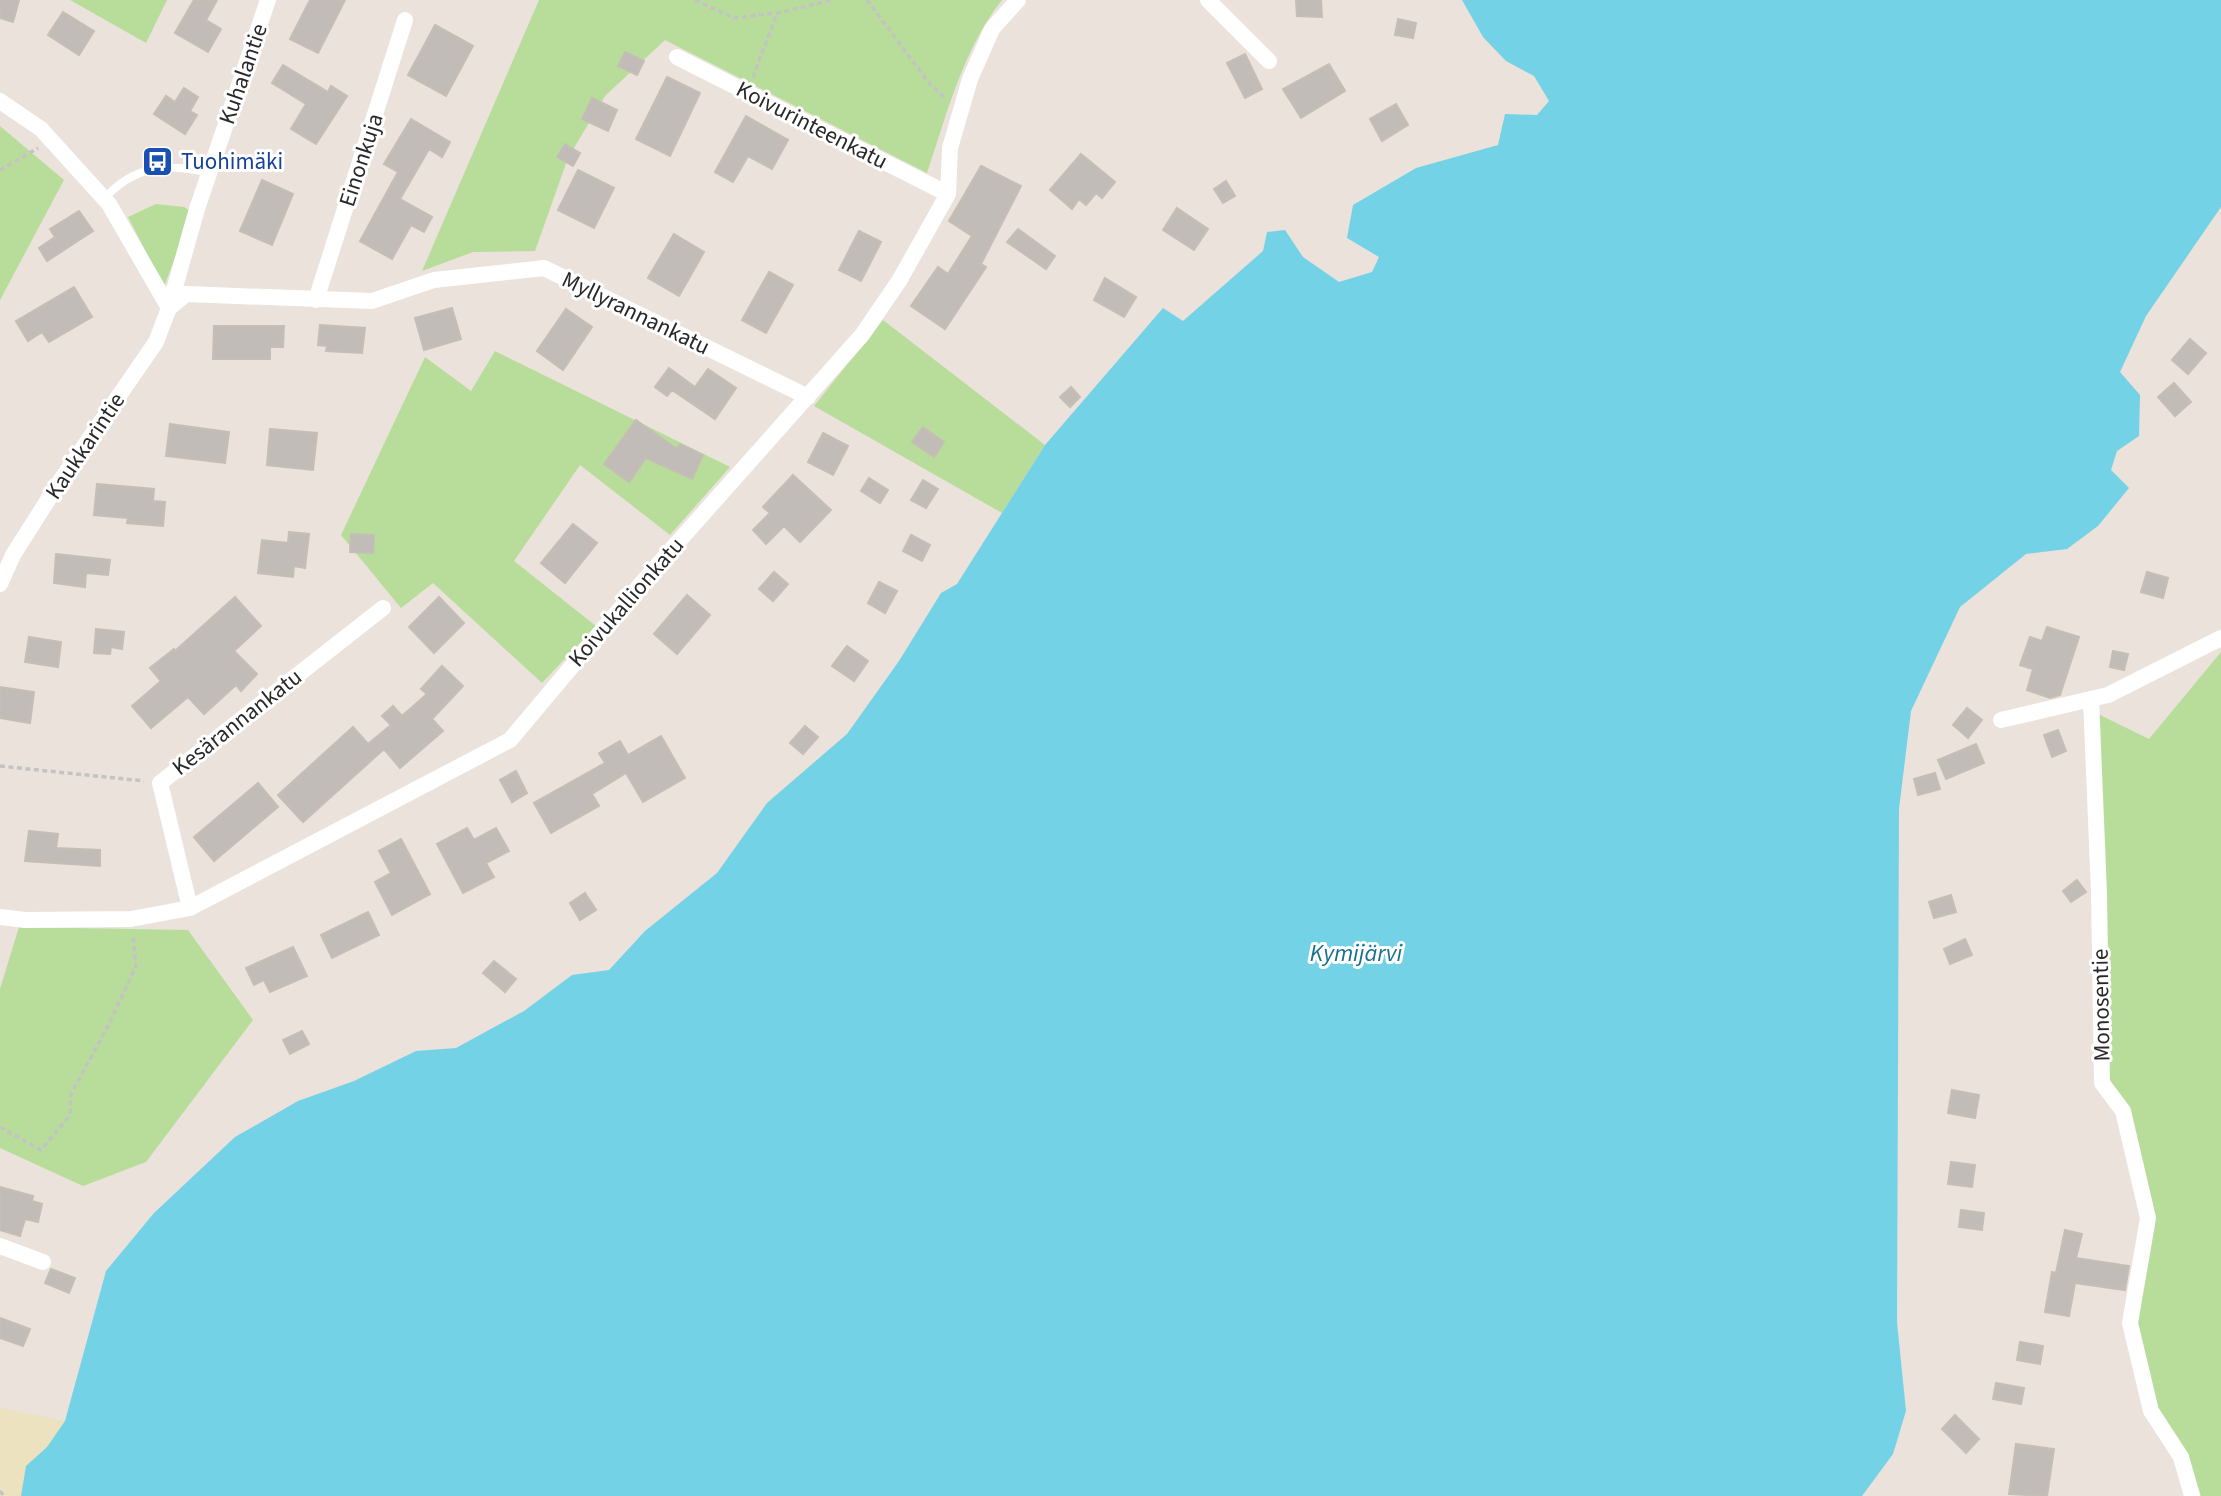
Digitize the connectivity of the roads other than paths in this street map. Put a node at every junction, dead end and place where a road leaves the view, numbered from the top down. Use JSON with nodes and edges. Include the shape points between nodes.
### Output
{"nodes":[{"id":1,"x":268,"y":0,"type":"edge"},
{"id":2,"x":1018,"y":0,"type":"edge"},
{"id":3,"x":1208,"y":0,"type":"edge"},
{"id":4,"x":405,"y":20,"type":"dead end"},
{"id":5,"x":677,"y":57,"type":"dead end"},
{"id":6,"x":1269,"y":61,"type":"dead end"},
{"id":7,"x":0,"y":101,"type":"edge"},
{"id":8,"x":209,"y":173,"type":"junction"},
{"id":9,"x":948,"y":194,"type":"junction"},
{"id":10,"x":104,"y":199,"type":"junction"},
{"id":11,"x":316,"y":300,"type":"junction"},
{"id":12,"x":169,"y":308,"type":"junction"},
{"id":13,"x":808,"y":397,"type":"junction"},
{"id":14,"x":0,"y":584,"type":"edge"},
{"id":15,"x":383,"y":608,"type":"dead end"},
{"id":16,"x":2221,"y":638,"type":"edge"},
{"id":17,"x":2091,"y":699,"type":"junction"},
{"id":18,"x":2001,"y":720,"type":"dead end"},
{"id":19,"x":190,"y":908,"type":"junction"},
{"id":20,"x":0,"y":916,"type":"edge"},
{"id":21,"x":0,"y":1246,"type":"edge"},
{"id":22,"x":43,"y":1262,"type":"dead end"},
{"id":23,"x":2192,"y":1496,"type":"edge"}],
"edges":[{"from":1,"to":8,"type":"street","name":"Kuhalantie"},
{"from":2,"to":9,"type":"street","name":"Koivukallionkatu","via":[[992,29],[970,79],[950,148]]},
{"from":3,"to":6,"type":"street"},
{"from":4,"to":11,"type":"street","name":"Einonkuja"},
{"from":5,"to":9,"type":"street","name":"Koivurinteenkatu"},
{"from":7,"to":10,"type":"street","via":[[41,129]]},
{"from":8,"to":10,"type":"lane","via":[[156,167],[130,178]]},
{"from":8,"to":12,"type":"street","name":"Kuhalantie"},
{"from":9,"to":13,"type":"street","name":"Koivukallionkatu","via":[[899,281]]},
{"from":10,"to":12,"type":"street"},
{"from":11,"to":12,"type":"street","name":"Myllyrannankatu","via":[[186,295]]},
{"from":11,"to":13,"type":"street","name":"Myllyrannankatu","via":[[372,301],[434,280],[544,268]]},
{"from":12,"to":14,"type":"street","name":"Kaukkarintie","via":[[156,342],[58,484]]},
{"from":13,"to":19,"type":"street","name":"Koivukallionkatu","via":[[646,578],[510,740]]},
{"from":15,"to":19,"type":"street","name":"Kesärannankatu","via":[[160,783]]},
{"from":16,"to":17,"type":"street","via":[[2108,695]]},
{"from":17,"to":18,"type":"street"},
{"from":17,"to":23,"type":"street","name":"Monosentie","via":[[2102,1083],[2123,1111],[2148,1218],[2130,1323],[2151,1411],[2181,1457]]},
{"from":19,"to":20,"type":"street","name":"Koivukallionkatu","via":[[131,919]]},
{"from":21,"to":22,"type":"street"}]}
